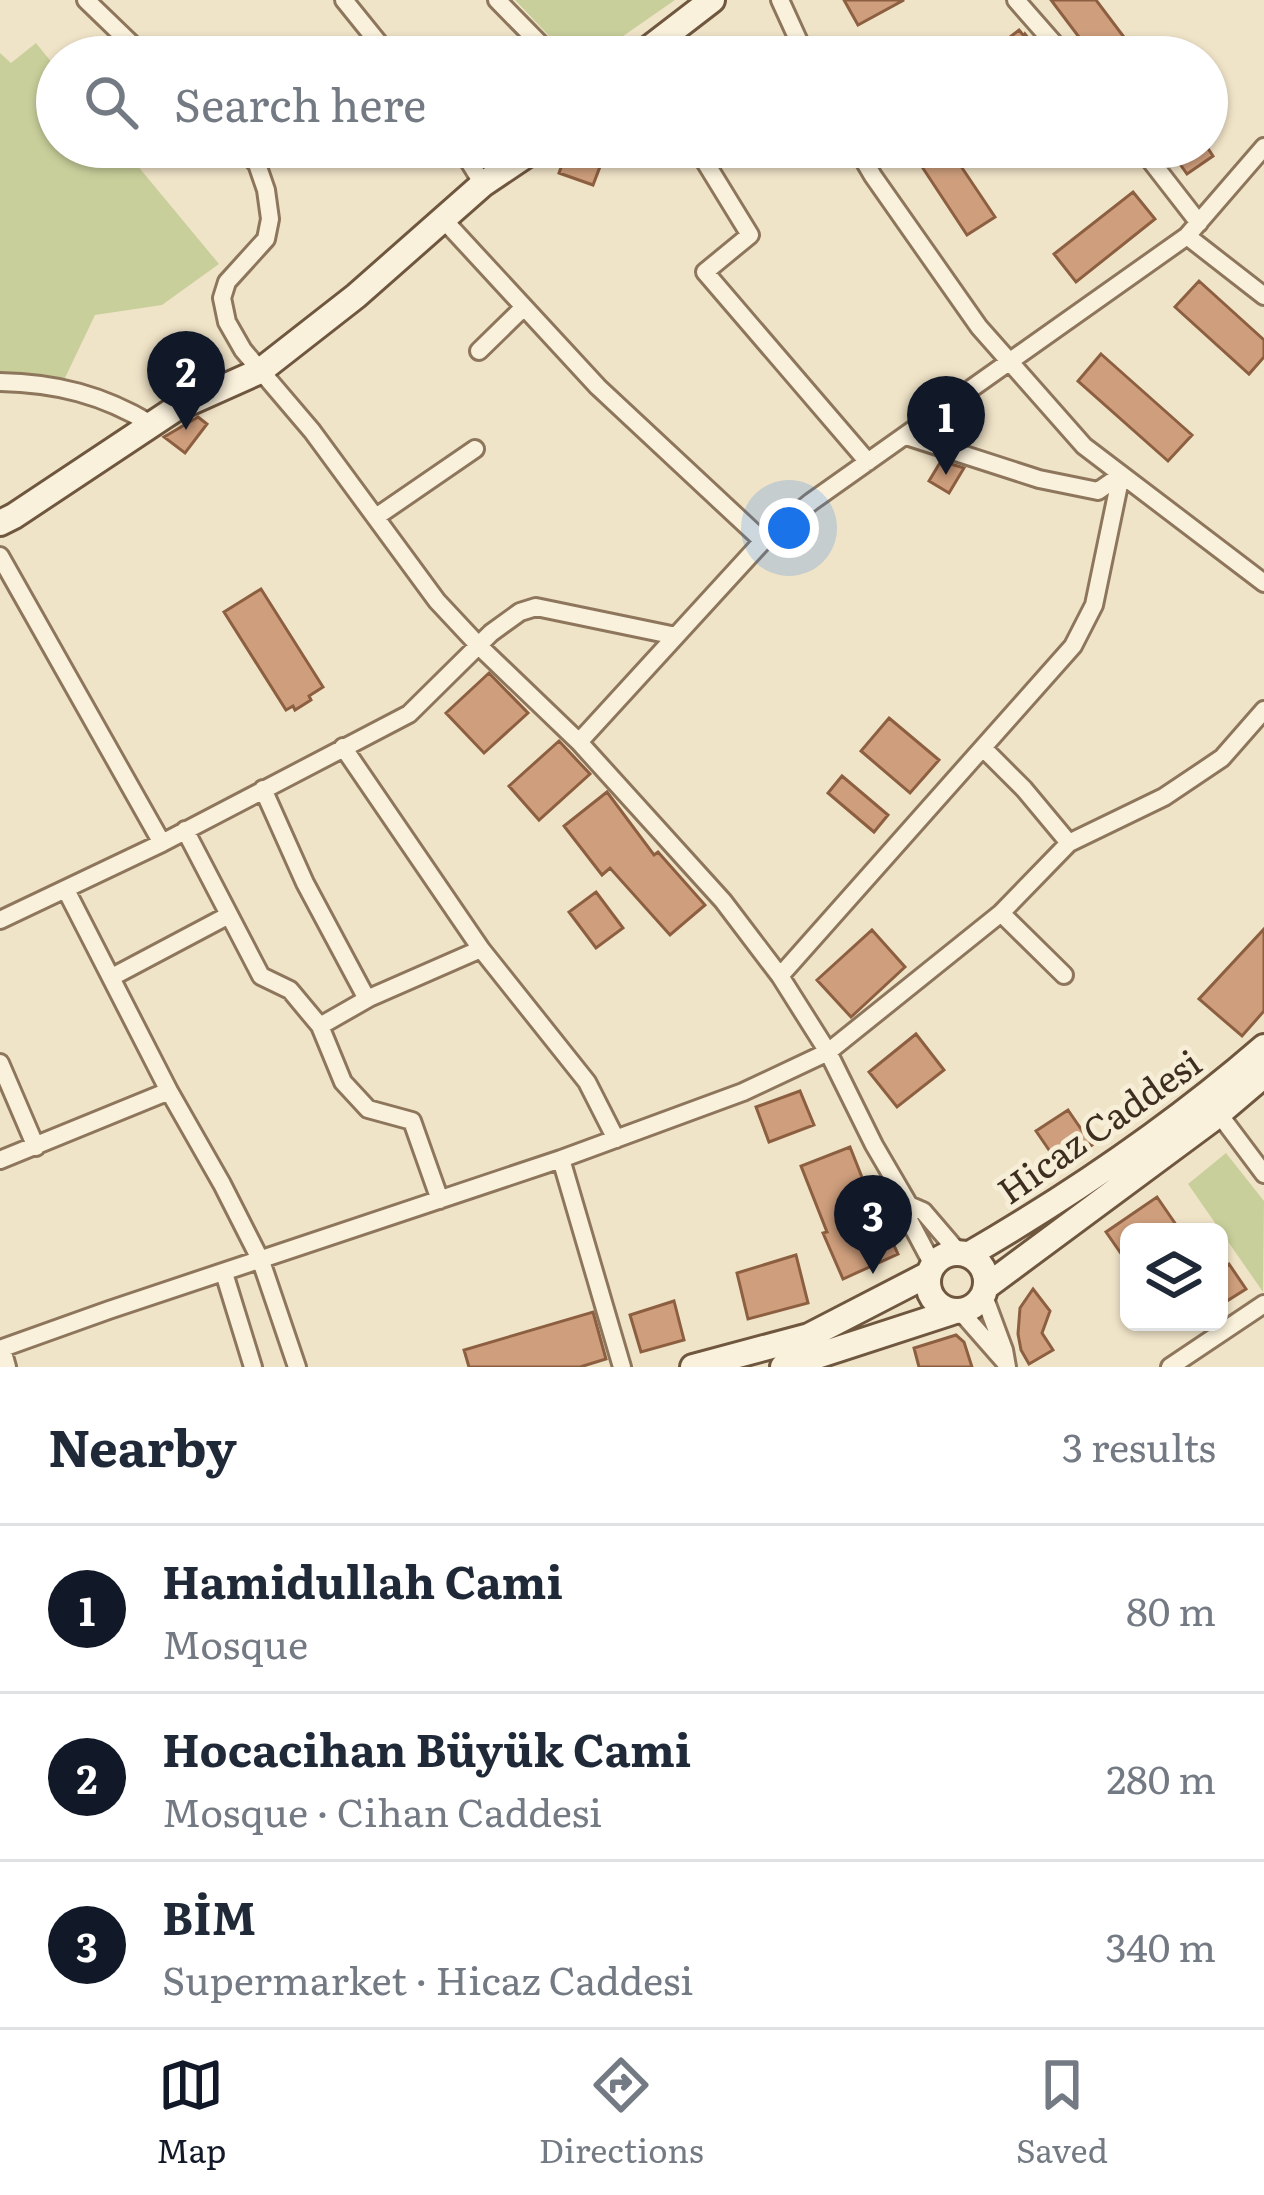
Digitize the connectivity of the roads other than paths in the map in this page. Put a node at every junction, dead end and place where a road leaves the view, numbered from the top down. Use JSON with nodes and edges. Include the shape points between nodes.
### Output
{"nodes":[{"id":1,"x":86,"y":0,"type":"edge"},
{"id":2,"x":344,"y":0,"type":"edge"},
{"id":3,"x":497,"y":0,"type":"edge"},
{"id":4,"x":712,"y":0,"type":"edge"},
{"id":5,"x":780,"y":0,"type":"edge"},
{"id":6,"x":1016,"y":0,"type":"edge"},
{"id":7,"x":124,"y":36,"type":"edge"},
{"id":8,"x":373,"y":36,"type":"edge"},
{"id":9,"x":532,"y":36,"type":"edge"},
{"id":10,"x":665,"y":36,"type":"edge"},
{"id":11,"x":796,"y":36,"type":"edge"},
{"id":12,"x":1048,"y":36,"type":"edge"},
{"id":13,"x":1264,"y":147,"type":"edge"},
{"id":14,"x":258,"y":168,"type":"edge"},
{"id":15,"x":473,"y":168,"type":"edge"},
{"id":16,"x":507,"y":168,"type":"edge"},
{"id":17,"x":709,"y":168,"type":"edge"},
{"id":18,"x":868,"y":168,"type":"edge"},
{"id":19,"x":1154,"y":168,"type":"edge"},
{"id":20,"x":483,"y":184,"type":"junction"},
{"id":21,"x":442,"y":218,"type":"junction"},
{"id":22,"x":1193,"y":229,"type":"junction"},
{"id":23,"x":1264,"y":296,"type":"edge"},
{"id":24,"x":524,"y":307,"type":"junction"},
{"id":25,"x":478,"y":351,"type":"dead end"},
{"id":26,"x":1010,"y":363,"type":"junction"},
{"id":27,"x":260,"y":371,"type":"junction"},
{"id":28,"x":0,"y":382,"type":"edge"},
{"id":29,"x":151,"y":424,"type":"junction"},
{"id":30,"x":906,"y":436,"type":"junction"},
{"id":31,"x":475,"y":449,"type":"dead end"},
{"id":32,"x":868,"y":462,"type":"junction"},
{"id":33,"x":1121,"y":475,"type":"junction"},
{"id":34,"x":376,"y":518,"type":"junction"},
{"id":35,"x":0,"y":523,"type":"edge"},
{"id":36,"x":763,"y":541,"type":"junction"},
{"id":37,"x":0,"y":556,"type":"edge"},
{"id":38,"x":1264,"y":583,"type":"edge"},
{"id":39,"x":676,"y":635,"type":"junction"},
{"id":40,"x":480,"y":646,"type":"junction"},
{"id":41,"x":1264,"y":710,"type":"edge"},
{"id":42,"x":579,"y":742,"type":"junction"},
{"id":43,"x":344,"y":747,"type":"junction"},
{"id":44,"x":984,"y":749,"type":"junction"},
{"id":45,"x":263,"y":789,"type":"junction"},
{"id":46,"x":185,"y":830,"type":"junction"},
{"id":47,"x":162,"y":843,"type":"junction"},
{"id":48,"x":1069,"y":843,"type":"junction"},
{"id":49,"x":66,"y":890,"type":"junction"},
{"id":50,"x":1001,"y":913,"type":"junction"},
{"id":51,"x":229,"y":915,"type":"junction"},
{"id":52,"x":0,"y":920,"type":"edge"},
{"id":53,"x":482,"y":949,"type":"junction"},
{"id":54,"x":1064,"y":975,"type":"dead end"},
{"id":55,"x":780,"y":976,"type":"junction"},
{"id":56,"x":112,"y":977,"type":"junction"},
{"id":57,"x":367,"y":999,"type":"junction"},
{"id":58,"x":320,"y":1026,"type":"junction"},
{"id":59,"x":1264,"y":1047,"type":"edge"},
{"id":60,"x":828,"y":1052,"type":"junction"},
{"id":61,"x":0,"y":1063,"type":"edge"},
{"id":62,"x":1264,"y":1075,"type":"edge"},
{"id":63,"x":169,"y":1091,"type":"junction"},
{"id":64,"x":1219,"y":1114,"type":"junction"},
{"id":65,"x":616,"y":1139,"type":"junction"},
{"id":66,"x":36,"y":1147,"type":"junction"},
{"id":67,"x":561,"y":1159,"type":"junction"},
{"id":68,"x":0,"y":1160,"type":"edge"},
{"id":69,"x":1264,"y":1174,"type":"edge"},
{"id":70,"x":440,"y":1199,"type":"junction"},
{"id":71,"x":909,"y":1205,"type":"junction"},
{"id":72,"x":964,"y":1254,"type":"junction"},
{"id":73,"x":261,"y":1261,"type":"junction"},
{"id":74,"x":931,"y":1269,"type":"junction"},
{"id":75,"x":224,"y":1274,"type":"junction"},
{"id":76,"x":986,"y":1291,"type":"junction"},
{"id":77,"x":1264,"y":1304,"type":"edge"},
{"id":78,"x":956,"y":1312,"type":"junction"},
{"id":79,"x":3,"y":1355,"type":"edge"},
{"id":80,"x":818,"y":1362,"type":"edge"},
{"id":81,"x":1006,"y":1364,"type":"edge"},
{"id":82,"x":254,"y":1367,"type":"edge"},
{"id":83,"x":296,"y":1367,"type":"edge"},
{"id":84,"x":622,"y":1367,"type":"edge"},
{"id":85,"x":693,"y":1367,"type":"edge"},
{"id":86,"x":783,"y":1367,"type":"edge"},
{"id":87,"x":1170,"y":1367,"type":"edge"}],
"edges":[{"from":1,"to":7,"type":"street"},
{"from":2,"to":8,"type":"street"},
{"from":3,"to":9,"type":"street"},
{"from":4,"to":10,"type":"main road"},
{"from":5,"to":11,"type":"street"},
{"from":6,"to":12,"type":"street"},
{"from":13,"to":22,"type":"street"},
{"from":14,"to":27,"type":"street","via":[[270,219],[266,239],[222,298],[227,322]]},
{"from":15,"to":20,"type":"street"},
{"from":16,"to":20,"type":"main road"},
{"from":17,"to":32,"type":"street","via":[[750,235],[705,272]]},
{"from":18,"to":26,"type":"street"},
{"from":19,"to":22,"type":"street"},
{"from":20,"to":21,"type":"main road"},
{"from":21,"to":24,"type":"street"},
{"from":21,"to":27,"type":"main road"},
{"from":22,"to":23,"type":"street"},
{"from":22,"to":26,"type":"street"},
{"from":24,"to":25,"type":"street"},
{"from":24,"to":36,"type":"street"},
{"from":26,"to":30,"type":"street"},
{"from":26,"to":33,"type":"street"},
{"from":27,"to":29,"type":"main road"},
{"from":27,"to":34,"type":"street"},
{"from":28,"to":29,"type":"street","via":[[83,393]]},
{"from":29,"to":35,"type":"main road"},
{"from":30,"to":32,"type":"street"},
{"from":30,"to":33,"type":"street","via":[[1098,490]]},
{"from":31,"to":34,"type":"street"},
{"from":32,"to":36,"type":"street"},
{"from":33,"to":38,"type":"street"},
{"from":33,"to":44,"type":"street","via":[[1094,605],[1073,646]]},
{"from":34,"to":40,"type":"street"},
{"from":36,"to":39,"type":"street"},
{"from":37,"to":47,"type":"street"},
{"from":39,"to":40,"type":"street","via":[[536,607]]},
{"from":39,"to":42,"type":"street"},
{"from":40,"to":42,"type":"street"},
{"from":40,"to":43,"type":"street","via":[[409,714]]},
{"from":41,"to":48,"type":"street","via":[[1222,758]]},
{"from":42,"to":55,"type":"street"},
{"from":43,"to":45,"type":"street"},
{"from":43,"to":53,"type":"street"},
{"from":44,"to":48,"type":"street"},
{"from":44,"to":55,"type":"street"},
{"from":45,"to":46,"type":"street"},
{"from":45,"to":57,"type":"street"},
{"from":46,"to":47,"type":"street"},
{"from":46,"to":51,"type":"street"},
{"from":47,"to":49,"type":"street"},
{"from":48,"to":50,"type":"street"},
{"from":49,"to":52,"type":"street"},
{"from":49,"to":56,"type":"street"},
{"from":50,"to":54,"type":"street"},
{"from":50,"to":60,"type":"street"},
{"from":51,"to":56,"type":"street"},
{"from":51,"to":58,"type":"street","via":[[261,976],[290,990]]},
{"from":53,"to":57,"type":"street"},
{"from":53,"to":65,"type":"street","via":[[587,1082]]},
{"from":55,"to":60,"type":"street"},
{"from":56,"to":63,"type":"street"},
{"from":57,"to":58,"type":"street"},
{"from":58,"to":70,"type":"street","via":[[343,1082],[368,1109],[412,1121]]},
{"from":59,"to":72,"type":"main road","name":"Hicaz Caddesi","via":[[1048,1208]]},
{"from":60,"to":65,"type":"street"},
{"from":60,"to":71,"type":"street"},
{"from":61,"to":66,"type":"street"},
{"from":62,"to":64,"type":"main road","name":"Hicaz Caddesi"},
{"from":63,"to":66,"type":"street"},
{"from":63,"to":73,"type":"street"},
{"from":64,"to":69,"type":"street"},
{"from":64,"to":76,"type":"main road","name":"Hicaz Caddesi"},
{"from":65,"to":67,"type":"street"},
{"from":66,"to":68,"type":"street"},
{"from":67,"to":70,"type":"street"},
{"from":67,"to":84,"type":"street"},
{"from":70,"to":73,"type":"street"},
{"from":71,"to":72,"type":"street"},
{"from":71,"to":74,"type":"street"},
{"from":72,"to":74,"type":"main road","via":[[949,1254]]},
{"from":72,"to":76,"type":"main road","via":[[983,1268]]},
{"from":73,"to":75,"type":"street"},
{"from":73,"to":83,"type":"street"},
{"from":74,"to":78,"type":"main road","via":[[930,1293]]},
{"from":74,"to":85,"type":"main road","via":[[809,1336]]},
{"from":75,"to":79,"type":"street"},
{"from":75,"to":82,"type":"street"},
{"from":76,"to":78,"type":"main road","via":[[971,1309]]},
{"from":76,"to":81,"type":"street"},
{"from":77,"to":87,"type":"street"},
{"from":78,"to":80,"type":"main road"},
{"from":78,"to":81,"type":"street"},
{"from":80,"to":86,"type":"main road"}]}
